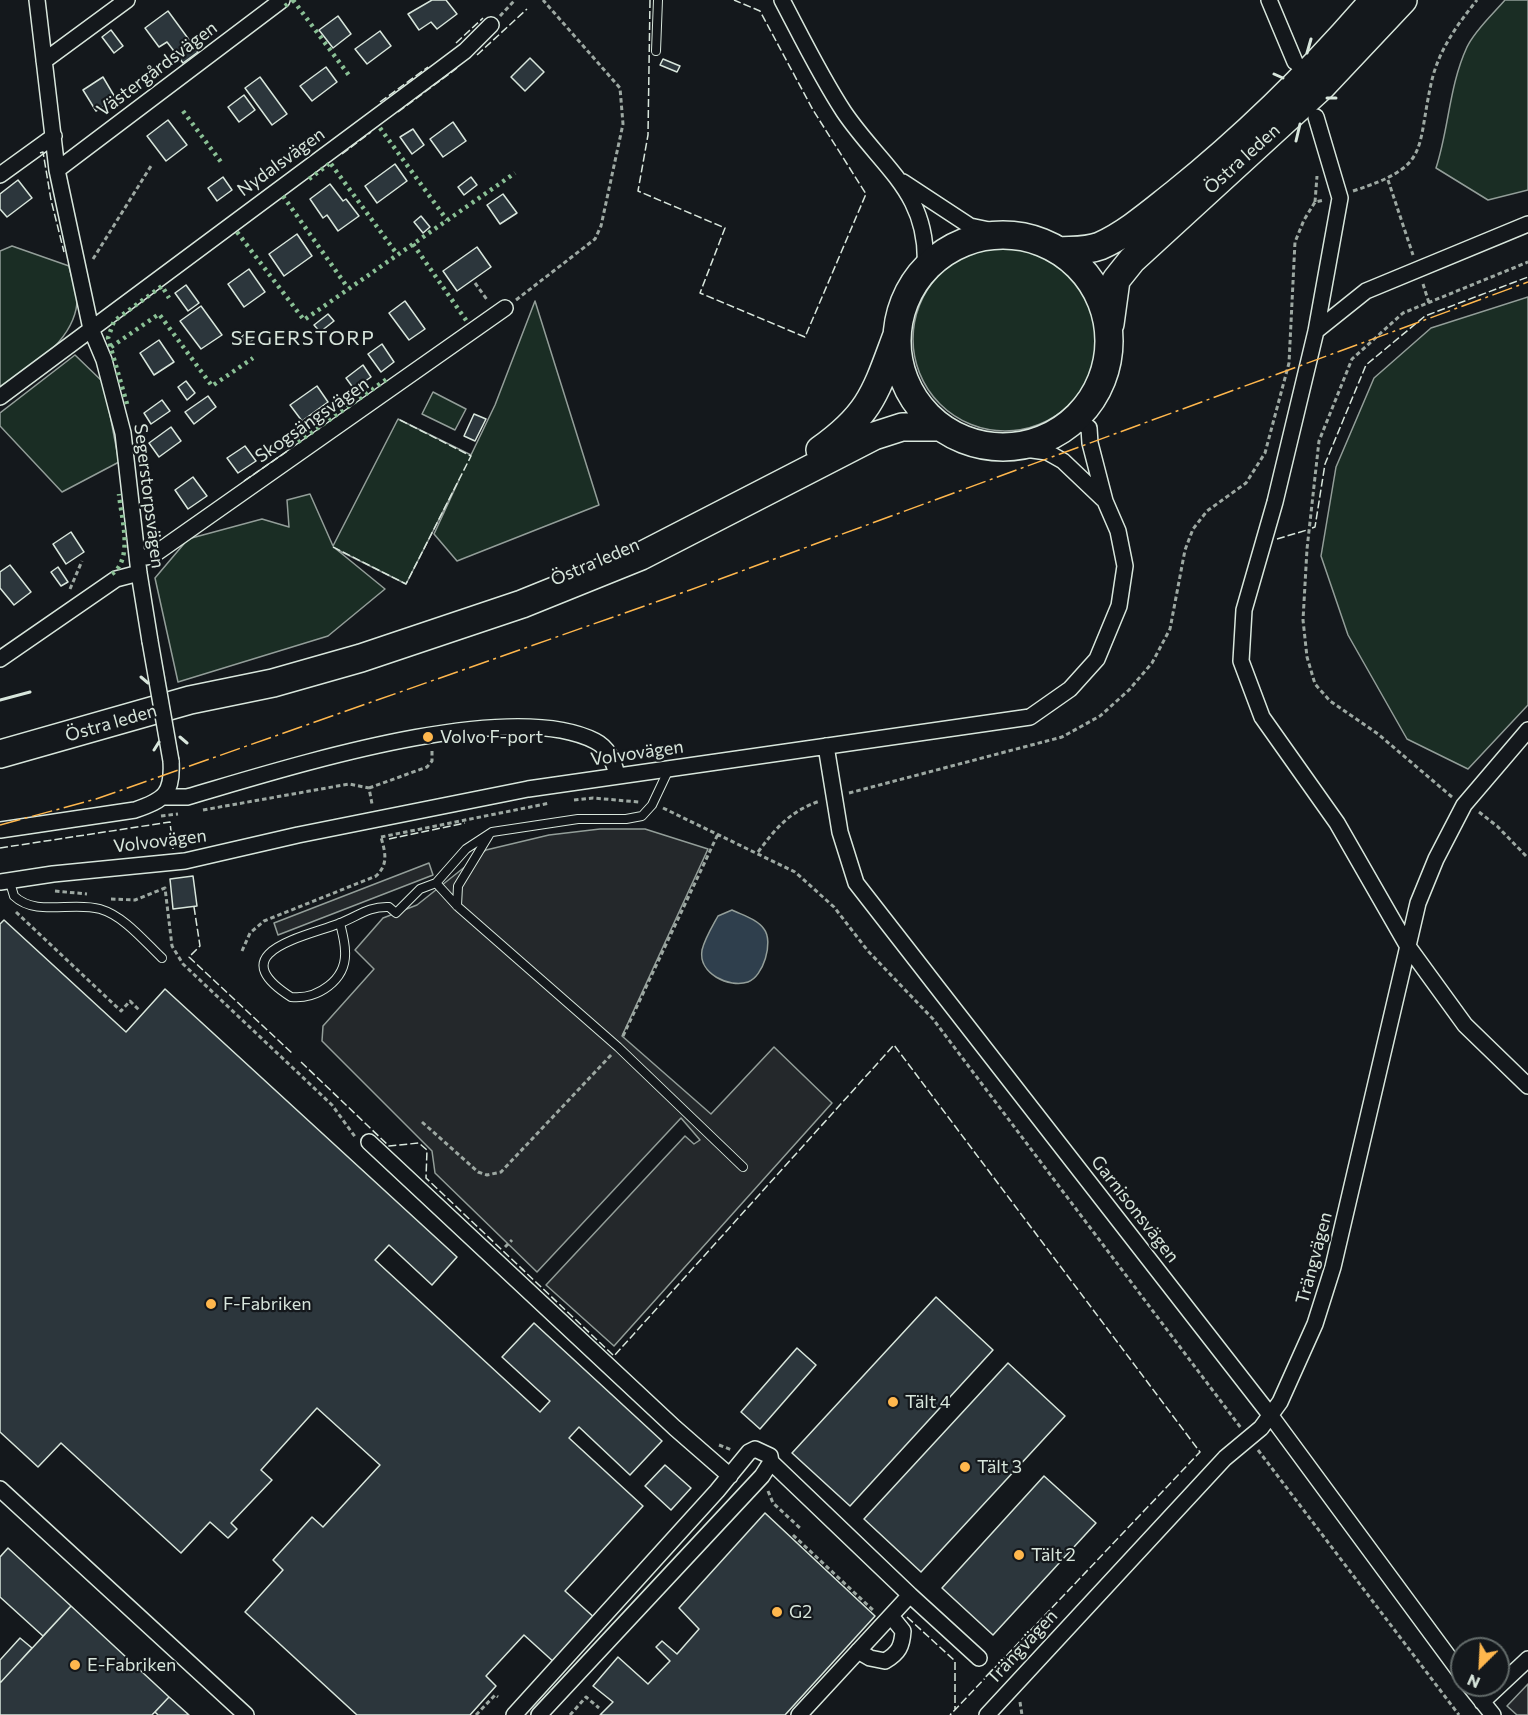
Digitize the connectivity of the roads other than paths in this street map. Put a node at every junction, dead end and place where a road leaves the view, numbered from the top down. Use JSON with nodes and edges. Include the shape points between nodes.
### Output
{"nodes":[{"id":1,"x":37,"y":0,"type":"edge"},
{"id":2,"x":127,"y":0,"type":"edge"},
{"id":3,"x":282,"y":0,"type":"edge"},
{"id":4,"x":658,"y":0,"type":"edge"},
{"id":5,"x":782,"y":0,"type":"edge"},
{"id":6,"x":1269,"y":0,"type":"edge"},
{"id":7,"x":1374,"y":0,"type":"edge"},
{"id":8,"x":1403,"y":0,"type":"edge"},
{"id":9,"x":491,"y":25,"type":"road end"},
{"id":10,"x":656,"y":51,"type":"dead end"},
{"id":11,"x":44,"y":61,"type":"junction"},
{"id":12,"x":1294,"y":62,"type":"dead end"},
{"id":13,"x":1316,"y":117,"type":"dead end"},
{"id":14,"x":54,"y":136,"type":"junction"},
{"id":15,"x":57,"y":170,"type":"junction"},
{"id":16,"x":0,"y":175,"type":"edge"},
{"id":17,"x":901,"y":180,"type":"junction"},
{"id":18,"x":1528,"y":224,"type":"edge"},
{"id":19,"x":1013,"y":236,"type":"junction"},
{"id":20,"x":1059,"y":251,"type":"junction"},
{"id":21,"x":925,"y":269,"type":"junction"},
{"id":22,"x":501,"y":311,"type":"road end"},
{"id":23,"x":91,"y":329,"type":"junction"},
{"id":24,"x":1109,"y":331,"type":"junction"},
{"id":25,"x":1316,"y":331,"type":"junction"},
{"id":26,"x":897,"y":335,"type":"junction"},
{"id":27,"x":0,"y":397,"type":"edge"},
{"id":28,"x":1076,"y":419,"type":"junction"},
{"id":29,"x":941,"y":427,"type":"junction"},
{"id":30,"x":1010,"y":447,"type":"junction"},
{"id":31,"x":1105,"y":501,"type":"junction"},
{"id":32,"x":138,"y":565,"type":"junction"},
{"id":33,"x":0,"y":659,"type":"edge"},
{"id":34,"x":222,"y":693,"type":"junction"},
{"id":35,"x":1528,"y":730,"type":"edge"},
{"id":36,"x":826,"y":746,"type":"junction"},
{"id":37,"x":0,"y":754,"type":"edge"},
{"id":38,"x":669,"y":769,"type":"junction"},
{"id":39,"x":617,"y":774,"type":"junction"},
{"id":40,"x":164,"y":797,"type":"junction"},
{"id":41,"x":0,"y":830,"type":"edge"},
{"id":42,"x":492,"y":832,"type":"junction"},
{"id":43,"x":5,"y":881,"type":"edge"},
{"id":44,"x":436,"y":883,"type":"junction"},
{"id":45,"x":457,"y":906,"type":"junction"},
{"id":46,"x":340,"y":923,"type":"junction"},
{"id":47,"x":1407,"y":945,"type":"junction"},
{"id":48,"x":162,"y":958,"type":"dead end"},
{"id":49,"x":1528,"y":1086,"type":"edge"},
{"id":50,"x":363,"y":1141,"type":"road end"},
{"id":51,"x":743,"y":1167,"type":"dead end"},
{"id":52,"x":1271,"y":1416,"type":"junction"},
{"id":53,"x":771,"y":1462,"type":"junction"},
{"id":54,"x":730,"y":1476,"type":"junction"},
{"id":55,"x":0,"y":1489,"type":"edge"},
{"id":56,"x":910,"y":1595,"type":"junction"},
{"id":57,"x":891,"y":1616,"type":"junction"},
{"id":58,"x":858,"y":1651,"type":"junction"},
{"id":59,"x":979,"y":1658,"type":"dead end"},
{"id":60,"x":1450,"y":1659,"type":"edge"},
{"id":61,"x":1528,"y":1659,"type":"edge"},
{"id":62,"x":1478,"y":1697,"type":"edge"},
{"id":63,"x":1482,"y":1702,"type":"junction"},
{"id":64,"x":246,"y":1715,"type":"edge"},
{"id":65,"x":514,"y":1715,"type":"edge"},
{"id":66,"x":539,"y":1715,"type":"edge"},
{"id":67,"x":799,"y":1715,"type":"edge"},
{"id":68,"x":987,"y":1715,"type":"edge"},
{"id":69,"x":1493,"y":1715,"type":"edge"}],
"edges":[{"from":1,"to":11,"type":"street","name":"Segerstorpsvägen"},
{"from":2,"to":11,"type":"street"},
{"from":3,"to":15,"type":"street","name":"Västergårdsvägen"},
{"from":4,"to":10,"type":"lane"},
{"from":5,"to":17,"type":"street","via":[[845,113]]},
{"from":6,"to":12,"type":"street"},
{"from":7,"to":20,"type":"highway","name":"Östra leden","via":[[1269,111],[1173,195],[1106,243]]},
{"from":8,"to":24,"type":"highway","name":"Östra leden","via":[[1322,86],[1132,260],[1116,280]]},
{"from":9,"to":23,"type":"street","name":"Nydalsvägen","via":[[465,51]]},
{"from":11,"to":14,"type":"street","name":"Segerstorpsvägen"},
{"from":13,"to":25,"type":"street","via":[[1340,198]]},
{"from":14,"to":15,"type":"street","name":"Segerstorpsvägen"},
{"from":14,"to":16,"type":"street"},
{"from":15,"to":23,"type":"street","name":"Segerstorpsvägen"},
{"from":17,"to":19,"type":"street","via":[[970,226]]},
{"from":17,"to":21,"type":"street","via":[[923,226]]},
{"from":18,"to":25,"type":"street","via":[[1366,291]]},
{"from":19,"to":20,"type":"highway"},
{"from":19,"to":21,"type":"highway","via":[[965,242]]},
{"from":20,"to":24,"type":"highway","via":[[1094,285]]},
{"from":21,"to":26,"type":"highway","via":[[911,289]]},
{"from":22,"to":32,"type":"street","name":"Skogsängsvägen"},
{"from":23,"to":27,"type":"street","name":"Nydalsvägen"},
{"from":23,"to":32,"type":"street","name":"Segerstorpsvägen","via":[[104,360],[123,433]]},
{"from":24,"to":28,"type":"highway","via":[[1103,379]]},
{"from":25,"to":47,"type":"street","via":[[1275,502],[1244,610],[1240,661],[1262,717],[1337,823]]},
{"from":26,"to":29,"type":"highway","via":[[899,361],[907,386],[922,409]]},
{"from":26,"to":34,"type":"highway","name":"Östra leden","via":[[868,406],[835,439],[765,483],[610,557],[509,598],[269,674]]},
{"from":28,"to":30,"type":"highway","via":[[1041,440]]},
{"from":28,"to":31,"type":"street","via":[[1089,428]]},
{"from":29,"to":30,"type":"highway","via":[[962,439]]},
{"from":29,"to":34,"type":"highway","name":"Östra leden","via":[[903,427],[874,436],[641,556],[522,604],[361,658]]},
{"from":30,"to":31,"type":"street","via":[[1047,452],[1064,461]]},
{"from":31,"to":36,"type":"street","name":"Volvovägen","via":[[1118,531],[1125,566],[1119,606],[1097,658],[1070,689],[1030,717]]},
{"from":32,"to":33,"type":"street","name":"Skogsängsvägen"},
{"from":32,"to":40,"type":"street","name":"Segerstorpsvägen","bridge":true,"via":[[171,760],[172,778]]},
{"from":34,"to":37,"type":"highway","name":"Östra leden"},
{"from":35,"to":47,"type":"street","name":"Trängvägen","via":[[1464,805],[1418,903]]},
{"from":36,"to":38,"type":"street","name":"Volvovägen"},
{"from":36,"to":52,"type":"street","name":"Garnisonsvägen","via":[[840,832],[856,883]]},
{"from":38,"to":39,"type":"street","name":"Volvovägen"},
{"from":38,"to":42,"type":"lane","via":[[652,805],[642,816],[578,819]]},
{"from":39,"to":40,"type":"street","via":[[612,757],[597,742],[567,732],[497,727],[459,730],[372,747],[187,797]]},
{"from":39,"to":43,"type":"street","name":"Volvovägen","via":[[298,835],[185,861]]},
{"from":40,"to":41,"type":"street","via":[[135,810]]},
{"from":42,"to":44,"type":"lane","via":[[466,849]]},
{"from":42,"to":45,"type":"lane","via":[[458,886]]},
{"from":43,"to":48,"type":"lane","via":[[14,896],[30,906],[75,905],[103,910]]},
{"from":44,"to":45,"type":"lane"},
{"from":44,"to":46,"type":"lane","via":[[420,889],[396,913],[379,906],[362,910]]},
{"from":45,"to":51,"type":"lane","via":[[618,1047]]},
{"from":46,"to":46,"type":"lane","via":[[275,946],[266,955],[268,980],[291,997],[317,995],[339,975],[343,965],[346,953]]},
{"from":47,"to":49,"type":"street","via":[[1465,1025]]},
{"from":47,"to":52,"type":"street","name":"Trängvägen","via":[[1333,1267],[1315,1324]]},
{"from":50,"to":54,"type":"street"},
{"from":52,"to":60,"type":"street","name":"Garnisonsvägen"},
{"from":52,"to":68,"type":"street","name":"Trängvägen","via":[[1225,1458]]},
{"from":53,"to":54,"type":"street","via":[[770,1456],[755,1449]]},
{"from":53,"to":56,"type":"street"},
{"from":53,"to":66,"type":"street"},
{"from":54,"to":65,"type":"street"},
{"from":55,"to":64,"type":"street"},
{"from":56,"to":57,"type":"street"},
{"from":56,"to":59,"type":"street"},
{"from":57,"to":58,"type":"street"},
{"from":57,"to":58,"type":"street","via":[[903,1630],[902,1645],[896,1654],[885,1661]]},
{"from":58,"to":67,"type":"street"},
{"from":61,"to":63,"type":"street"},
{"from":62,"to":63,"type":"street"},
{"from":63,"to":69,"type":"street"}]}
